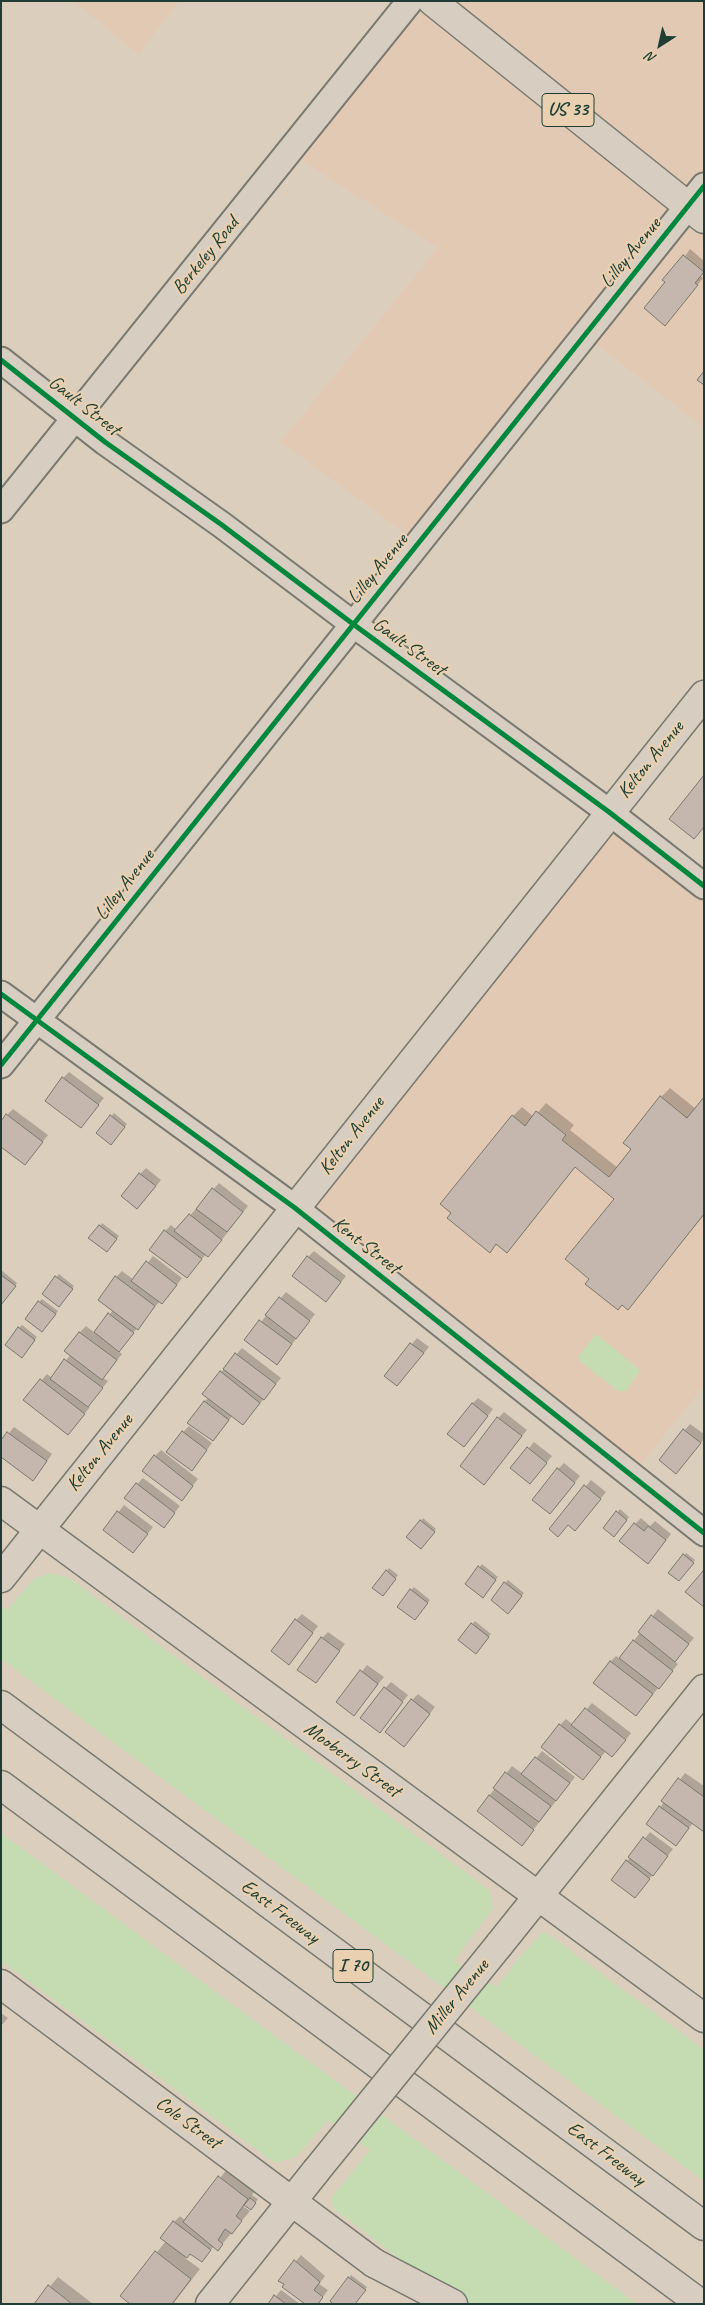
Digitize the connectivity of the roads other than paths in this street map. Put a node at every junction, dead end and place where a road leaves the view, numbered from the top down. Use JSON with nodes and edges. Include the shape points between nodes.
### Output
{"nodes":[{"id":1,"x":410,"y":1,"type":"edge"},
{"id":2,"x":432,"y":1,"type":"edge"},
{"id":3,"x":699,"y":204,"type":"edge"},
{"id":4,"x":1,"y":360,"type":"edge"},
{"id":5,"x":74,"y":419,"type":"junction"},
{"id":6,"x":1,"y":510,"type":"edge"},
{"id":7,"x":353,"y":624,"type":"junction"},
{"id":8,"x":704,"y":695,"type":"edge"},
{"id":9,"x":609,"y":812,"type":"junction"},
{"id":10,"x":704,"y":886,"type":"edge"},
{"id":11,"x":1,"y":994,"type":"edge"},
{"id":12,"x":37,"y":1020,"type":"junction"},
{"id":13,"x":1,"y":1065,"type":"edge"},
{"id":14,"x":295,"y":1208,"type":"junction"},
{"id":15,"x":1,"y":1501,"type":"edge"},
{"id":16,"x":39,"y":1530,"type":"junction"},
{"id":17,"x":704,"y":1534,"type":"edge"},
{"id":18,"x":1,"y":1578,"type":"edge"},
{"id":19,"x":704,"y":1689,"type":"edge"},
{"id":20,"x":1,"y":1706,"type":"edge"},
{"id":21,"x":1,"y":1785,"type":"edge"},
{"id":22,"x":538,"y":1897,"type":"junction"},
{"id":23,"x":1,"y":1984,"type":"edge"},
{"id":24,"x":704,"y":2018,"type":"edge"},
{"id":25,"x":292,"y":2200,"type":"junction"},
{"id":26,"x":704,"y":2226,"type":"edge"},
{"id":27,"x":210,"y":2304,"type":"edge"},
{"id":28,"x":453,"y":2304,"type":"edge"},
{"id":29,"x":701,"y":2304,"type":"edge"}],
"edges":[{"from":1,"to":5,"type":"street","name":"Berkeley Road"},
{"from":2,"to":3,"type":"main road","number":"US 33"},
{"from":3,"to":7,"type":"street","name":"Lilley Avenue"},
{"from":4,"to":5,"type":"street","name":"Gault Street"},
{"from":5,"to":6,"type":"street","name":"Berkeley Road"},
{"from":5,"to":7,"type":"street","name":"Gault Street","via":[[222,524]]},
{"from":7,"to":9,"type":"street","name":"Gault Street"},
{"from":7,"to":12,"type":"street","name":"Lilley Avenue"},
{"from":8,"to":9,"type":"main road","name":"Kelton Avenue"},
{"from":9,"to":10,"type":"street","name":"Gault Street"},
{"from":9,"to":14,"type":"main road","name":"Kelton Avenue"},
{"from":11,"to":12,"type":"street","name":"Kent Street"},
{"from":12,"to":13,"type":"street","name":"Lilley Avenue"},
{"from":12,"to":14,"type":"street","name":"Kent Street"},
{"from":14,"to":16,"type":"main road","name":"Kelton Avenue"},
{"from":14,"to":17,"type":"street","name":"Kent Street"},
{"from":15,"to":16,"type":"main road","name":"Mooberry Street"},
{"from":16,"to":18,"type":"main road","name":"Kelton Avenue"},
{"from":16,"to":22,"type":"main road","name":"Mooberry Street"},
{"from":19,"to":22,"type":"main road","name":"Miller Avenue"},
{"from":20,"to":26,"type":"main road","name":"East Freeway","number":"I 70"},
{"from":21,"to":29,"type":"main road"},
{"from":22,"to":24,"type":"main road","name":"Mooberry Street"},
{"from":22,"to":25,"type":"main road","name":"Miller Avenue","bridge":true},
{"from":23,"to":25,"type":"main road","name":"Cole Street"},
{"from":25,"to":27,"type":"main road","name":"Miller Avenue"},
{"from":25,"to":28,"type":"main road","name":"Cole Street","via":[[374,2262]]}]}
